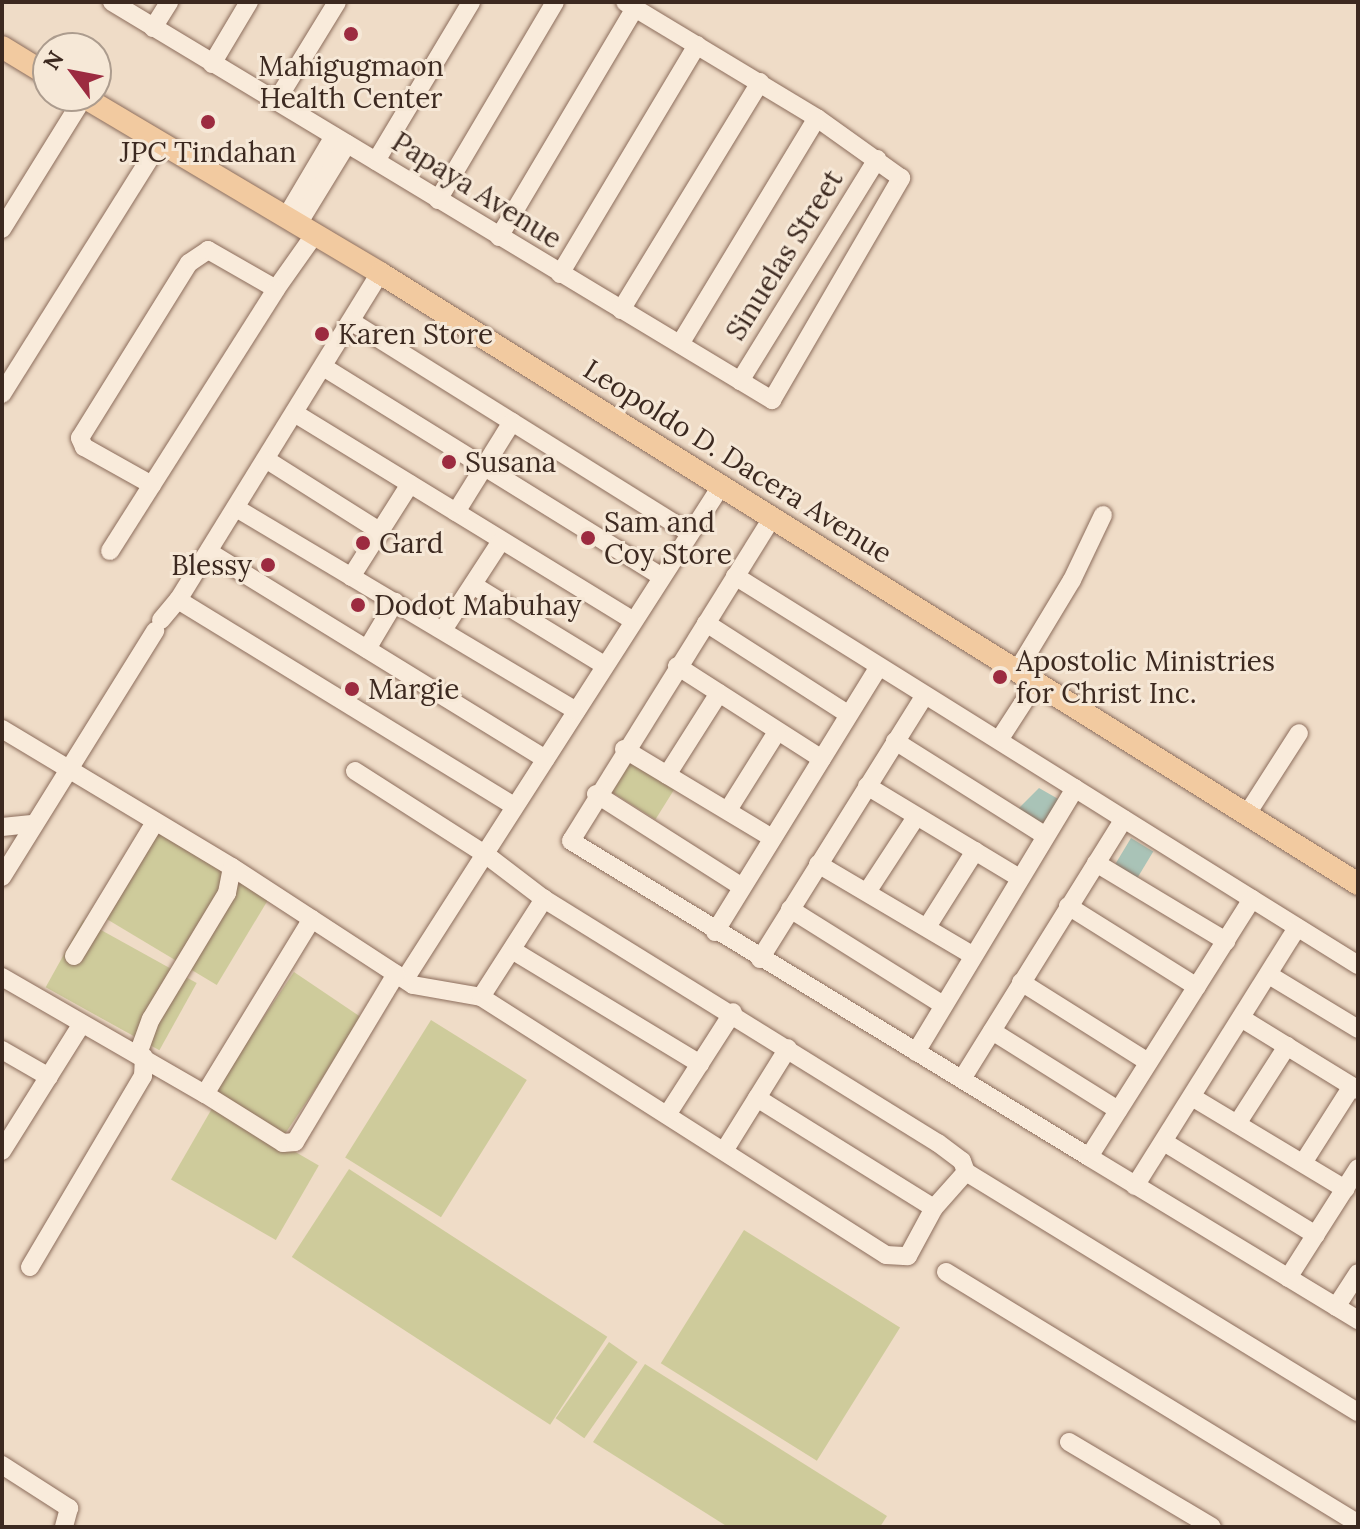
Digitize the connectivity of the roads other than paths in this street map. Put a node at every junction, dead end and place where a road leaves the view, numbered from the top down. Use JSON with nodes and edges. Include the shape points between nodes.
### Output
{"nodes":[{"id":1,"x":112,"y":2,"type":"edge"},
{"id":2,"x":169,"y":2,"type":"edge"},
{"id":3,"x":249,"y":2,"type":"edge"},
{"id":4,"x":337,"y":2,"type":"edge"},
{"id":5,"x":471,"y":2,"type":"edge"},
{"id":6,"x":555,"y":2,"type":"edge"},
{"id":7,"x":630,"y":5,"type":"edge"},
{"id":8,"x":153,"y":28,"type":"junction"},
{"id":9,"x":697,"y":45,"type":"junction"},
{"id":10,"x":4,"y":53,"type":"edge"},
{"id":11,"x":212,"y":64,"type":"junction"},
{"id":12,"x":32,"y":67,"type":"edge"},
{"id":13,"x":760,"y":82,"type":"junction"},
{"id":14,"x":277,"y":100,"type":"junction"},
{"id":15,"x":74,"y":112,"type":"edge"},
{"id":16,"x":107,"y":112,"type":"edge"},
{"id":17,"x":817,"y":118,"type":"junction"},
{"id":18,"x":341,"y":140,"type":"junction"},
{"id":19,"x":159,"y":144,"type":"junction"},
{"id":20,"x":877,"y":159,"type":"junction"},
{"id":21,"x":376,"y":161,"type":"junction"},
{"id":22,"x":438,"y":200,"type":"junction"},
{"id":23,"x":299,"y":225,"type":"junction"},
{"id":24,"x":2,"y":229,"type":"edge"},
{"id":25,"x":499,"y":237,"type":"junction"},
{"id":26,"x":380,"y":273,"type":"junction"},
{"id":27,"x":560,"y":274,"type":"junction"},
{"id":28,"x":276,"y":289,"type":"junction"},
{"id":29,"x":621,"y":310,"type":"junction"},
{"id":30,"x":352,"y":322,"type":"junction"},
{"id":31,"x":680,"y":344,"type":"junction"},
{"id":32,"x":325,"y":368,"type":"junction"},
{"id":33,"x":740,"y":381,"type":"junction"},
{"id":34,"x":2,"y":394,"type":"edge"},
{"id":35,"x":296,"y":414,"type":"junction"},
{"id":36,"x":512,"y":422,"type":"junction"},
{"id":37,"x":267,"y":460,"type":"junction"},
{"id":38,"x":483,"y":467,"type":"junction"},
{"id":39,"x":410,"y":484,"type":"junction"},
{"id":40,"x":152,"y":485,"type":"junction"},
{"id":41,"x":721,"y":486,"type":"junction"},
{"id":42,"x":236,"y":508,"type":"junction"},
{"id":43,"x":456,"y":512,"type":"junction"},
{"id":44,"x":1103,"y":515,"type":"dead end"},
{"id":45,"x":772,"y":518,"type":"junction"},
{"id":46,"x":381,"y":532,"type":"junction"},
{"id":47,"x":690,"y":533,"type":"junction"},
{"id":48,"x":501,"y":541,"type":"junction"},
{"id":49,"x":110,"y":551,"type":"dead end"},
{"id":50,"x":209,"y":552,"type":"junction"},
{"id":51,"x":661,"y":576,"type":"junction"},
{"id":52,"x":735,"y":576,"type":"junction"},
{"id":53,"x":351,"y":577,"type":"junction"},
{"id":54,"x":473,"y":585,"type":"junction"},
{"id":55,"x":178,"y":600,"type":"junction"},
{"id":56,"x":395,"y":602,"type":"junction"},
{"id":57,"x":632,"y":620,"type":"junction"},
{"id":58,"x":706,"y":623,"type":"junction"},
{"id":59,"x":443,"y":630,"type":"junction"},
{"id":60,"x":367,"y":649,"type":"junction"},
{"id":61,"x":604,"y":665,"type":"junction"},
{"id":62,"x":677,"y":666,"type":"junction"},
{"id":63,"x":879,"y":666,"type":"junction"},
{"id":64,"x":1017,"y":671,"type":"junction"},
{"id":65,"x":1036,"y":683,"type":"junction"},
{"id":66,"x":719,"y":693,"type":"junction"},
{"id":67,"x":925,"y":695,"type":"junction"},
{"id":68,"x":576,"y":711,"type":"junction"},
{"id":69,"x":848,"y":714,"type":"junction"},
{"id":70,"x":2,"y":729,"type":"edge"},
{"id":71,"x":777,"y":732,"type":"junction"},
{"id":72,"x":1299,"y":733,"type":"dead end"},
{"id":73,"x":999,"y":740,"type":"junction"},
{"id":74,"x":895,"y":741,"type":"junction"},
{"id":75,"x":624,"y":749,"type":"junction"},
{"id":76,"x":545,"y":759,"type":"junction"},
{"id":77,"x":822,"y":759,"type":"junction"},
{"id":78,"x":66,"y":768,"type":"junction"},
{"id":79,"x":355,"y":771,"type":"dead end"},
{"id":80,"x":667,"y":775,"type":"junction"},
{"id":81,"x":867,"y":786,"type":"junction"},
{"id":82,"x":1075,"y":788,"type":"junction"},
{"id":83,"x":596,"y":794,"type":"junction"},
{"id":84,"x":514,"y":806,"type":"junction"},
{"id":85,"x":728,"y":810,"type":"junction"},
{"id":86,"x":1247,"y":814,"type":"junction"},
{"id":87,"x":916,"y":817,"type":"junction"},
{"id":88,"x":1124,"y":819,"type":"junction"},
{"id":89,"x":155,"y":822,"type":"junction"},
{"id":90,"x":32,"y":824,"type":"junction"},
{"id":91,"x":2,"y":827,"type":"edge"},
{"id":92,"x":1044,"y":835,"type":"junction"},
{"id":93,"x":772,"y":838,"type":"junction"},
{"id":94,"x":975,"y":851,"type":"junction"},
{"id":95,"x":485,"y":854,"type":"junction"},
{"id":96,"x":1096,"y":863,"type":"junction"},
{"id":97,"x":818,"y":864,"type":"junction"},
{"id":98,"x":232,"y":867,"type":"junction"},
{"id":99,"x":2,"y":877,"type":"edge"},
{"id":100,"x":1018,"y":877,"type":"junction"},
{"id":101,"x":1358,"y":884,"type":"edge"},
{"id":102,"x":742,"y":887,"type":"junction"},
{"id":103,"x":867,"y":892,"type":"junction"},
{"id":104,"x":544,"y":899,"type":"junction"},
{"id":105,"x":1252,"y":899,"type":"junction"},
{"id":106,"x":1068,"y":906,"type":"junction"},
{"id":107,"x":790,"y":909,"type":"junction"},
{"id":108,"x":312,"y":919,"type":"junction"},
{"id":109,"x":927,"y":927,"type":"junction"},
{"id":110,"x":1297,"y":928,"type":"junction"},
{"id":111,"x":715,"y":932,"type":"junction"},
{"id":112,"x":1226,"y":941,"type":"junction"},
{"id":113,"x":512,"y":950,"type":"junction"},
{"id":114,"x":972,"y":955,"type":"junction"},
{"id":115,"x":74,"y":956,"type":"dead end"},
{"id":116,"x":760,"y":959,"type":"junction"},
{"id":117,"x":1358,"y":965,"type":"edge"},
{"id":118,"x":1269,"y":975,"type":"junction"},
{"id":119,"x":2,"y":977,"type":"edge"},
{"id":120,"x":400,"y":977,"type":"junction"},
{"id":121,"x":1021,"y":982,"type":"junction"},
{"id":122,"x":1197,"y":987,"type":"junction"},
{"id":123,"x":481,"y":997,"type":"junction"},
{"id":124,"x":943,"y":1005,"type":"junction"},
{"id":125,"x":733,"y":1012,"type":"junction"},
{"id":126,"x":1241,"y":1018,"type":"junction"},
{"id":127,"x":81,"y":1025,"type":"junction"},
{"id":128,"x":1358,"y":1029,"type":"edge"},
{"id":129,"x":992,"y":1031,"type":"junction"},
{"id":130,"x":1287,"y":1046,"type":"junction"},
{"id":131,"x":788,"y":1048,"type":"junction"},
{"id":132,"x":2,"y":1050,"type":"edge"},
{"id":133,"x":916,"y":1052,"type":"junction"},
{"id":134,"x":141,"y":1056,"type":"junction"},
{"id":135,"x":1148,"y":1062,"type":"junction"},
{"id":136,"x":700,"y":1064,"type":"junction"},
{"id":137,"x":49,"y":1077,"type":"junction"},
{"id":138,"x":962,"y":1079,"type":"junction"},
{"id":139,"x":1355,"y":1088,"type":"edge"},
{"id":140,"x":205,"y":1094,"type":"junction"},
{"id":141,"x":1192,"y":1097,"type":"junction"},
{"id":142,"x":757,"y":1098,"type":"junction"},
{"id":143,"x":1118,"y":1110,"type":"junction"},
{"id":144,"x":667,"y":1115,"type":"junction"},
{"id":145,"x":10,"y":1122,"type":"edge"},
{"id":146,"x":1237,"y":1124,"type":"junction"},
{"id":147,"x":1164,"y":1142,"type":"junction"},
{"id":148,"x":2,"y":1151,"type":"edge"},
{"id":149,"x":724,"y":1151,"type":"junction"},
{"id":150,"x":1089,"y":1157,"type":"junction"},
{"id":151,"x":1303,"y":1163,"type":"junction"},
{"id":152,"x":1358,"y":1168,"type":"edge"},
{"id":153,"x":966,"y":1172,"type":"junction"},
{"id":154,"x":1135,"y":1186,"type":"junction"},
{"id":155,"x":1345,"y":1189,"type":"junction"},
{"id":156,"x":934,"y":1208,"type":"junction"},
{"id":157,"x":1316,"y":1235,"type":"junction"},
{"id":158,"x":30,"y":1267,"type":"dead end"},
{"id":159,"x":946,"y":1272,"type":"dead end"},
{"id":160,"x":1358,"y":1273,"type":"edge"},
{"id":161,"x":1288,"y":1278,"type":"junction"},
{"id":162,"x":1336,"y":1307,"type":"junction"},
{"id":163,"x":1358,"y":1320,"type":"edge"},
{"id":164,"x":1358,"y":1412,"type":"edge"},
{"id":165,"x":1069,"y":1442,"type":"dead end"},
{"id":166,"x":2,"y":1465,"type":"edge"},
{"id":167,"x":1358,"y":1523,"type":"edge"},
{"id":168,"x":64,"y":1527,"type":"edge"},
{"id":169,"x":1212,"y":1527,"type":"edge"}],
"edges":[{"from":1,"to":8,"type":"street","name":"Papaya Avenue"},
{"from":2,"to":8,"type":"street"},
{"from":3,"to":11,"type":"street"},
{"from":4,"to":14,"type":"street"},
{"from":5,"to":21,"type":"street"},
{"from":6,"to":22,"type":"street"},
{"from":7,"to":9,"type":"street"},
{"from":7,"to":25,"type":"street"},
{"from":8,"to":11,"type":"street","name":"Papaya Avenue"},
{"from":9,"to":13,"type":"street"},
{"from":9,"to":27,"type":"street"},
{"from":10,"to":12,"type":"main road"},
{"from":11,"to":14,"type":"street","name":"Papaya Avenue"},
{"from":13,"to":17,"type":"street"},
{"from":13,"to":29,"type":"street"},
{"from":14,"to":18,"type":"street","name":"Papaya Avenue"},
{"from":15,"to":24,"type":"street"},
{"from":16,"to":19,"type":"main road","name":"Leopoldo D. Dacera Avenue"},
{"from":17,"to":20,"type":"street"},
{"from":17,"to":31,"type":"street"},
{"from":18,"to":21,"type":"street","name":"Papaya Avenue"},
{"from":18,"to":23,"type":"street"},
{"from":19,"to":23,"type":"main road","name":"Leopoldo D. Dacera Avenue"},
{"from":19,"to":34,"type":"street"},
{"from":20,"to":33,"type":"street","name":"Sinuelas Street"},
{"from":20,"to":33,"type":"street","name":"Papaya Avenue","via":[[900,176],[900,186],[772,400]]},
{"from":21,"to":22,"type":"street","name":"Papaya Avenue"},
{"from":22,"to":25,"type":"street","name":"Papaya Avenue"},
{"from":23,"to":26,"type":"main road","name":"Leopoldo D. Dacera Avenue"},
{"from":23,"to":28,"type":"street"},
{"from":25,"to":27,"type":"street","name":"Papaya Avenue"},
{"from":26,"to":30,"type":"street"},
{"from":26,"to":41,"type":"main road","name":"Leopoldo D. Dacera Avenue"},
{"from":27,"to":29,"type":"street","name":"Papaya Avenue"},
{"from":28,"to":40,"type":"street"},
{"from":28,"to":40,"type":"street","via":[[217,253],[201,250],[194,255],[82,431],[84,447]]},
{"from":29,"to":31,"type":"street","name":"Papaya Avenue"},
{"from":30,"to":32,"type":"street"},
{"from":30,"to":36,"type":"street"},
{"from":31,"to":33,"type":"street","name":"Papaya Avenue"},
{"from":32,"to":35,"type":"street"},
{"from":32,"to":38,"type":"street"},
{"from":35,"to":37,"type":"street"},
{"from":35,"to":39,"type":"street"},
{"from":36,"to":38,"type":"street"},
{"from":36,"to":47,"type":"street"},
{"from":37,"to":42,"type":"street"},
{"from":37,"to":46,"type":"street"},
{"from":38,"to":43,"type":"street"},
{"from":38,"to":51,"type":"street"},
{"from":39,"to":43,"type":"street"},
{"from":39,"to":46,"type":"street"},
{"from":40,"to":49,"type":"street"},
{"from":41,"to":45,"type":"main road","name":"Leopoldo D. Dacera Avenue"},
{"from":41,"to":47,"type":"street"},
{"from":42,"to":50,"type":"street"},
{"from":42,"to":53,"type":"street"},
{"from":43,"to":48,"type":"street"},
{"from":44,"to":64,"type":"street","via":[[1072,580]]},
{"from":45,"to":52,"type":"street"},
{"from":45,"to":64,"type":"main road","name":"Leopoldo D. Dacera Avenue"},
{"from":46,"to":53,"type":"street"},
{"from":47,"to":51,"type":"street"},
{"from":48,"to":54,"type":"street"},
{"from":48,"to":57,"type":"street"},
{"from":50,"to":55,"type":"street"},
{"from":50,"to":60,"type":"street"},
{"from":51,"to":57,"type":"street"},
{"from":52,"to":58,"type":"street"},
{"from":52,"to":63,"type":"street"},
{"from":53,"to":56,"type":"street"},
{"from":54,"to":59,"type":"street"},
{"from":54,"to":61,"type":"street"},
{"from":55,"to":78,"type":"street"},
{"from":55,"to":84,"type":"street"},
{"from":56,"to":59,"type":"street"},
{"from":56,"to":60,"type":"street"},
{"from":57,"to":61,"type":"street"},
{"from":58,"to":62,"type":"street"},
{"from":58,"to":69,"type":"street"},
{"from":59,"to":68,"type":"street"},
{"from":60,"to":76,"type":"street"},
{"from":61,"to":68,"type":"street"},
{"from":62,"to":66,"type":"street"},
{"from":62,"to":75,"type":"street"},
{"from":63,"to":67,"type":"street"},
{"from":63,"to":69,"type":"street"},
{"from":64,"to":65,"type":"main road","name":"Leopoldo D. Dacera Avenue"},
{"from":65,"to":73,"type":"street"},
{"from":65,"to":86,"type":"main road","name":"Leopoldo D. Dacera Avenue"},
{"from":66,"to":71,"type":"street"},
{"from":66,"to":80,"type":"street"},
{"from":67,"to":73,"type":"street"},
{"from":67,"to":74,"type":"street"},
{"from":68,"to":76,"type":"street"},
{"from":69,"to":77,"type":"street"},
{"from":70,"to":78,"type":"street"},
{"from":71,"to":77,"type":"street"},
{"from":71,"to":85,"type":"street"},
{"from":72,"to":86,"type":"street"},
{"from":73,"to":82,"type":"street"},
{"from":74,"to":81,"type":"street"},
{"from":74,"to":92,"type":"street"},
{"from":75,"to":80,"type":"street"},
{"from":75,"to":83,"type":"street"},
{"from":76,"to":84,"type":"street"},
{"from":77,"to":93,"type":"street"},
{"from":78,"to":89,"type":"street"},
{"from":78,"to":90,"type":"street"},
{"from":79,"to":95,"type":"street"},
{"from":80,"to":85,"type":"street"},
{"from":81,"to":87,"type":"street"},
{"from":81,"to":97,"type":"street"},
{"from":82,"to":88,"type":"street"},
{"from":82,"to":92,"type":"street"},
{"from":83,"to":102,"type":"street"},
{"from":83,"to":111,"type":"street","via":[[571,835],[574,844]]},
{"from":84,"to":95,"type":"street"},
{"from":85,"to":93,"type":"street"},
{"from":86,"to":101,"type":"main road","name":"Leopoldo D. Dacera Avenue"},
{"from":87,"to":94,"type":"street"},
{"from":87,"to":103,"type":"street"},
{"from":88,"to":96,"type":"street"},
{"from":88,"to":105,"type":"street"},
{"from":89,"to":98,"type":"street"},
{"from":89,"to":115,"type":"street"},
{"from":90,"to":91,"type":"street"},
{"from":90,"to":99,"type":"street"},
{"from":92,"to":100,"type":"street"},
{"from":93,"to":102,"type":"street"},
{"from":94,"to":100,"type":"street"},
{"from":94,"to":109,"type":"street"},
{"from":95,"to":104,"type":"street"},
{"from":95,"to":120,"type":"street"},
{"from":96,"to":106,"type":"street"},
{"from":96,"to":112,"type":"street"},
{"from":97,"to":103,"type":"street"},
{"from":97,"to":107,"type":"street"},
{"from":98,"to":108,"type":"street"},
{"from":98,"to":134,"type":"street","via":[[227,893],[151,1019]]},
{"from":100,"to":114,"type":"street"},
{"from":102,"to":111,"type":"street"},
{"from":103,"to":109,"type":"street"},
{"from":104,"to":113,"type":"street"},
{"from":104,"to":125,"type":"street"},
{"from":105,"to":110,"type":"street"},
{"from":105,"to":112,"type":"street"},
{"from":106,"to":121,"type":"street"},
{"from":106,"to":122,"type":"street"},
{"from":107,"to":116,"type":"street"},
{"from":107,"to":124,"type":"street"},
{"from":108,"to":120,"type":"street"},
{"from":108,"to":140,"type":"street"},
{"from":109,"to":114,"type":"street"},
{"from":110,"to":117,"type":"street"},
{"from":110,"to":118,"type":"street"},
{"from":111,"to":116,"type":"street"},
{"from":112,"to":122,"type":"street"},
{"from":113,"to":123,"type":"street"},
{"from":113,"to":136,"type":"street"},
{"from":114,"to":124,"type":"street"},
{"from":116,"to":133,"type":"street"},
{"from":118,"to":126,"type":"street"},
{"from":118,"to":128,"type":"street"},
{"from":119,"to":127,"type":"street"},
{"from":120,"to":123,"type":"street","via":[[419,989]]},
{"from":120,"to":140,"type":"street","via":[[295,1142],[283,1143]]},
{"from":121,"to":129,"type":"street"},
{"from":121,"to":135,"type":"street"},
{"from":122,"to":135,"type":"street"},
{"from":123,"to":144,"type":"street"},
{"from":124,"to":133,"type":"street"},
{"from":125,"to":131,"type":"street"},
{"from":125,"to":136,"type":"street"},
{"from":126,"to":130,"type":"street"},
{"from":126,"to":141,"type":"street"},
{"from":127,"to":134,"type":"street"},
{"from":127,"to":137,"type":"street"},
{"from":129,"to":138,"type":"street"},
{"from":129,"to":143,"type":"street"},
{"from":130,"to":139,"type":"street"},
{"from":130,"to":146,"type":"street"},
{"from":131,"to":142,"type":"street"},
{"from":131,"to":153,"type":"street","via":[[938,1143],[962,1161]]},
{"from":132,"to":137,"type":"street"},
{"from":133,"to":138,"type":"street"},
{"from":134,"to":140,"type":"street"},
{"from":134,"to":158,"type":"street","via":[[143,1076]]},
{"from":135,"to":143,"type":"street"},
{"from":136,"to":144,"type":"street"},
{"from":137,"to":145,"type":"street"},
{"from":138,"to":150,"type":"street"},
{"from":139,"to":151,"type":"street"},
{"from":141,"to":146,"type":"street"},
{"from":141,"to":147,"type":"street"},
{"from":142,"to":149,"type":"street"},
{"from":142,"to":156,"type":"street"},
{"from":143,"to":150,"type":"street"},
{"from":144,"to":149,"type":"street"},
{"from":145,"to":148,"type":"street"},
{"from":146,"to":151,"type":"street"},
{"from":147,"to":154,"type":"street"},
{"from":147,"to":157,"type":"street"},
{"from":149,"to":156,"type":"street","via":[[894,1258],[908,1256]]},
{"from":150,"to":154,"type":"street"},
{"from":151,"to":155,"type":"street"},
{"from":152,"to":155,"type":"street"},
{"from":153,"to":156,"type":"street"},
{"from":153,"to":164,"type":"street"},
{"from":154,"to":161,"type":"street"},
{"from":155,"to":157,"type":"street"},
{"from":157,"to":161,"type":"street"},
{"from":159,"to":167,"type":"street"},
{"from":160,"to":162,"type":"street"},
{"from":161,"to":162,"type":"street"},
{"from":162,"to":163,"type":"street"},
{"from":165,"to":169,"type":"street"},
{"from":166,"to":168,"type":"street","via":[[69,1508]]}]}
